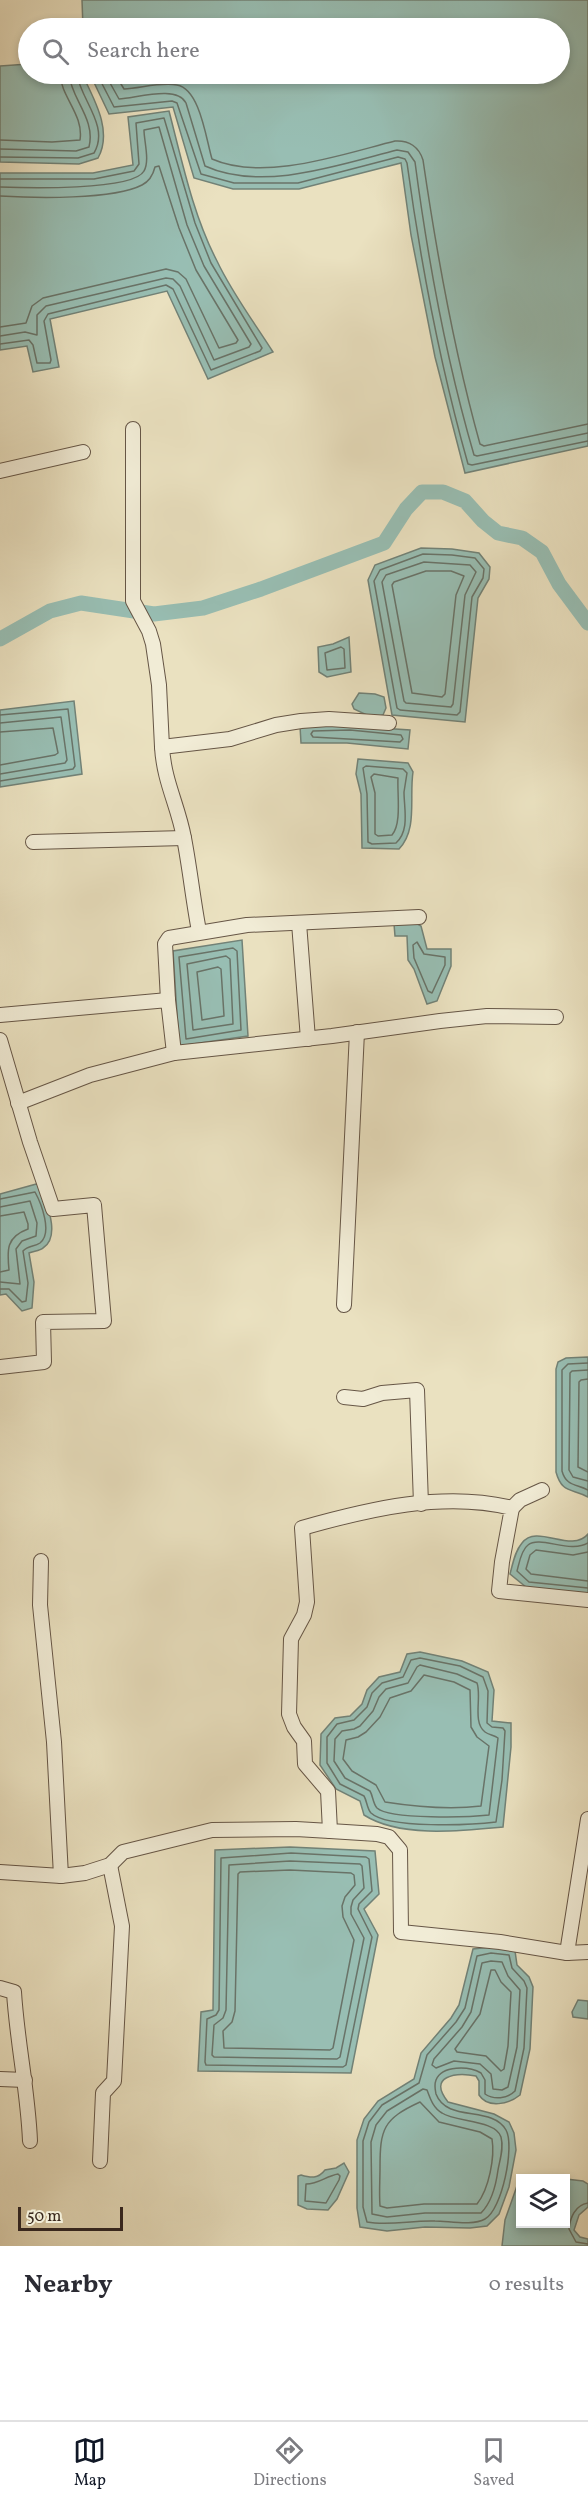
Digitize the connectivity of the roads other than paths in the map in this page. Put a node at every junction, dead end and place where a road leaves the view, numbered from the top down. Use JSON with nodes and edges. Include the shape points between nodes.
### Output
{"nodes":[{"id":1,"x":133,"y":429,"type":"dead end"},
{"id":2,"x":83,"y":452,"type":"dead end"},
{"id":3,"x":0,"y":471,"type":"edge"},
{"id":4,"x":389,"y":723,"type":"dead end"},
{"id":5,"x":162,"y":747,"type":"junction"},
{"id":6,"x":184,"y":838,"type":"junction"},
{"id":7,"x":33,"y":842,"type":"dead end"},
{"id":8,"x":419,"y":917,"type":"dead end"},
{"id":9,"x":299,"y":923,"type":"junction"},
{"id":10,"x":199,"y":931,"type":"junction"},
{"id":11,"x":168,"y":1000,"type":"junction"},
{"id":12,"x":0,"y":1015,"type":"edge"},
{"id":13,"x":556,"y":1017,"type":"dead end"},
{"id":14,"x":357,"y":1032,"type":"junction"},
{"id":15,"x":308,"y":1039,"type":"junction"},
{"id":16,"x":0,"y":1040,"type":"edge"},
{"id":17,"x":174,"y":1053,"type":"junction"},
{"id":18,"x":18,"y":1103,"type":"junction"},
{"id":19,"x":344,"y":1305,"type":"dead end"},
{"id":20,"x":0,"y":1367,"type":"edge"},
{"id":21,"x":344,"y":1397,"type":"dead end"},
{"id":22,"x":542,"y":1490,"type":"dead end"},
{"id":23,"x":421,"y":1504,"type":"junction"},
{"id":24,"x":513,"y":1508,"type":"junction"},
{"id":25,"x":41,"y":1561,"type":"dead end"},
{"id":26,"x":588,"y":1600,"type":"edge"},
{"id":27,"x":588,"y":1819,"type":"edge"},
{"id":28,"x":330,"y":1831,"type":"junction"},
{"id":29,"x":110,"y":1865,"type":"junction"},
{"id":30,"x":0,"y":1872,"type":"edge"},
{"id":31,"x":61,"y":1876,"type":"junction"},
{"id":32,"x":588,"y":1952,"type":"edge"},
{"id":33,"x":567,"y":1953,"type":"junction"},
{"id":34,"x":0,"y":1988,"type":"edge"},
{"id":35,"x":0,"y":2079,"type":"edge"},
{"id":36,"x":25,"y":2080,"type":"junction"},
{"id":37,"x":30,"y":2141,"type":"dead end"},
{"id":38,"x":100,"y":2161,"type":"dead end"}],
"edges":[{"from":1,"to":5,"type":"street","via":[[133,601],[149,631],[159,685]]},
{"from":2,"to":3,"type":"street"},
{"from":4,"to":5,"type":"street","via":[[301,721],[230,739]]},
{"from":5,"to":6,"type":"street","via":[[167,785]]},
{"from":6,"to":7,"type":"street"},
{"from":6,"to":10,"type":"street"},
{"from":8,"to":9,"type":"street"},
{"from":9,"to":10,"type":"street"},
{"from":9,"to":15,"type":"street"},
{"from":10,"to":11,"type":"street","via":[[170,938],[165,944]]},
{"from":11,"to":12,"type":"street"},
{"from":11,"to":17,"type":"street"},
{"from":13,"to":14,"type":"street","via":[[487,1016]]},
{"from":14,"to":15,"type":"street"},
{"from":14,"to":19,"type":"street"},
{"from":15,"to":17,"type":"street"},
{"from":16,"to":18,"type":"street"},
{"from":17,"to":18,"type":"street","via":[[90,1075]]},
{"from":18,"to":20,"type":"street","via":[[53,1209],[94,1205],[104,1321],[43,1322],[45,1362]]},
{"from":21,"to":23,"type":"street","via":[[363,1399],[417,1390]]},
{"from":22,"to":24,"type":"street","via":[[520,1500]]},
{"from":23,"to":24,"type":"street","via":[[477,1502]]},
{"from":23,"to":28,"type":"street","via":[[376,1510],[302,1528],[307,1602],[291,1639],[289,1714],[304,1741],[305,1764],[328,1791]]},
{"from":24,"to":26,"type":"street","via":[[499,1591]]},
{"from":25,"to":31,"type":"street","via":[[40,1605],[54,1742]]},
{"from":27,"to":33,"type":"street"},
{"from":28,"to":29,"type":"street","via":[[212,1830],[123,1852]]},
{"from":28,"to":33,"type":"street","via":[[383,1836],[400,1850],[401,1932]]},
{"from":29,"to":31,"type":"street"},
{"from":29,"to":38,"type":"street","via":[[122,1926],[114,2081],[104,2093]]},
{"from":30,"to":31,"type":"street"},
{"from":32,"to":33,"type":"street"},
{"from":34,"to":36,"type":"street","via":[[14,1992]]},
{"from":35,"to":36,"type":"street"},
{"from":36,"to":37,"type":"street"}]}
